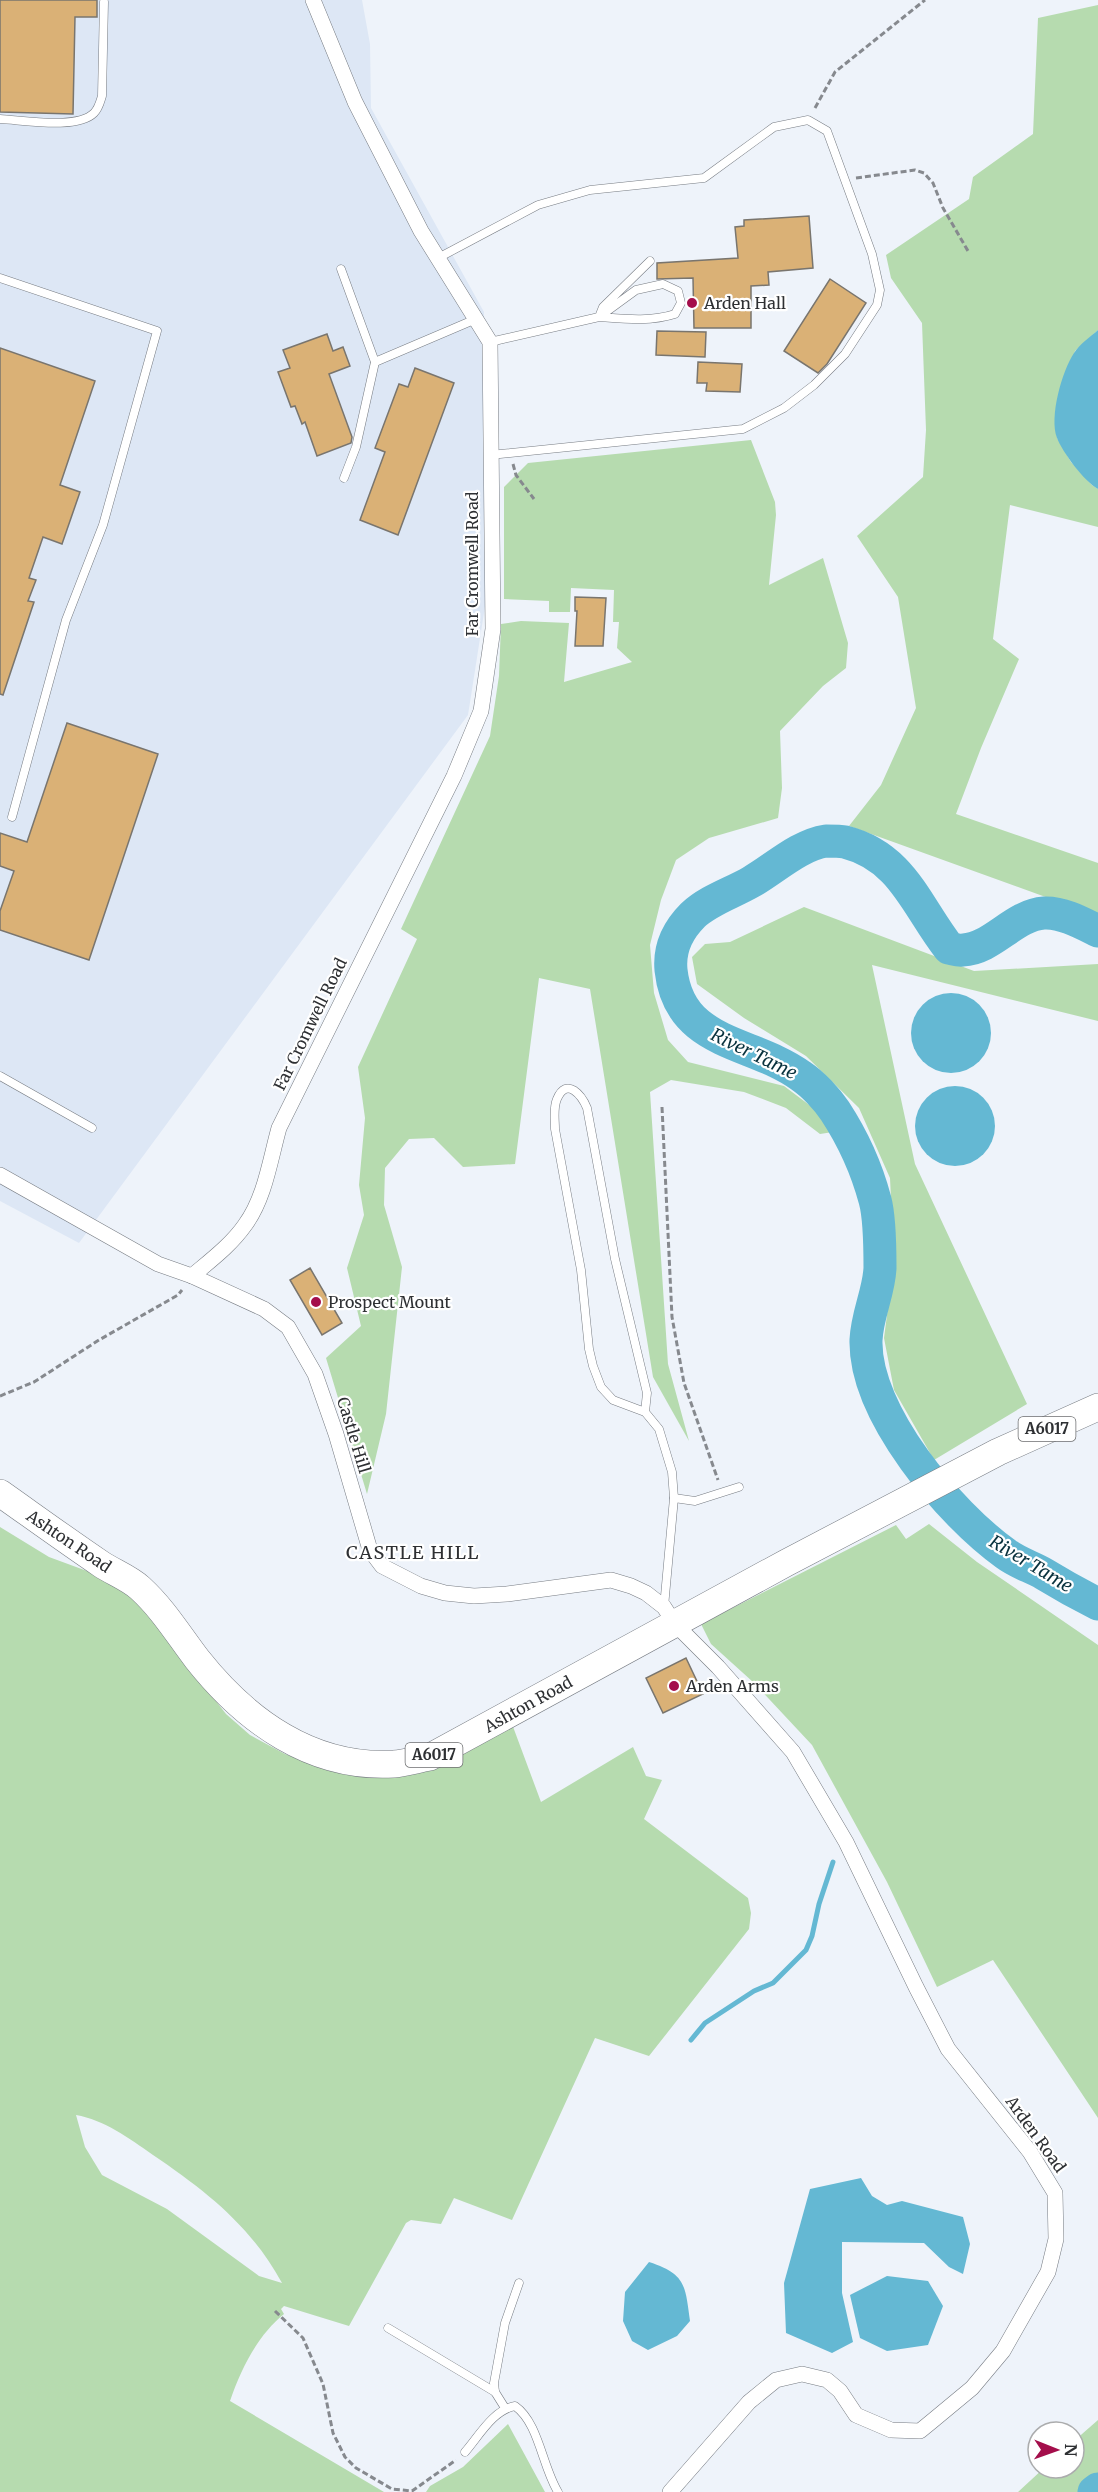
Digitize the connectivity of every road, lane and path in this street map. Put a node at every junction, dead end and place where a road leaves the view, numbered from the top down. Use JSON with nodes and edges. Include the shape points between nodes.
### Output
{"nodes":[{"id":1,"x":313,"y":0,"type":"edge"},
{"id":2,"x":925,"y":0,"type":"edge"},
{"id":3,"x":104,"y":2,"type":"dead end"},
{"id":4,"x":0,"y":119,"type":"edge"},
{"id":5,"x":808,"y":120,"type":"junction"},
{"id":6,"x":846,"y":181,"type":"junction"},
{"id":7,"x":968,"y":251,"type":"dead end"},
{"id":8,"x":438,"y":258,"type":"junction"},
{"id":9,"x":650,"y":261,"type":"dead end"},
{"id":10,"x":341,"y":269,"type":"dead end"},
{"id":11,"x":0,"y":278,"type":"edge"},
{"id":12,"x":599,"y":317,"type":"junction"},
{"id":13,"x":476,"y":319,"type":"junction"},
{"id":14,"x":490,"y":342,"type":"junction"},
{"id":15,"x":375,"y":362,"type":"junction"},
{"id":16,"x":510,"y":453,"type":"junction"},
{"id":17,"x":490,"y":455,"type":"junction"},
{"id":18,"x":344,"y":478,"type":"dead end"},
{"id":19,"x":534,"y":499,"type":"dead end"},
{"id":20,"x":12,"y":817,"type":"dead end"},
{"id":21,"x":0,"y":1076,"type":"edge"},
{"id":22,"x":662,"y":1107,"type":"dead end"},
{"id":23,"x":92,"y":1128,"type":"dead end"},
{"id":24,"x":0,"y":1175,"type":"edge"},
{"id":25,"x":192,"y":1276,"type":"junction"},
{"id":26,"x":0,"y":1396,"type":"edge"},
{"id":27,"x":1098,"y":1407,"type":"edge"},
{"id":28,"x":645,"y":1412,"type":"junction"},
{"id":29,"x":739,"y":1487,"type":"dead end"},
{"id":30,"x":723,"y":1492,"type":"junction"},
{"id":31,"x":0,"y":1493,"type":"edge"},
{"id":32,"x":674,"y":1498,"type":"junction"},
{"id":33,"x":669,"y":1615,"type":"junction"},
{"id":34,"x":519,"y":2283,"type":"dead end"},
{"id":35,"x":274,"y":2311,"type":"dead end"},
{"id":36,"x":388,"y":2328,"type":"dead end"},
{"id":37,"x":495,"y":2392,"type":"junction"},
{"id":38,"x":504,"y":2408,"type":"junction"},
{"id":39,"x":465,"y":2452,"type":"joint"},
{"id":40,"x":558,"y":2492,"type":"edge"},
{"id":41,"x":670,"y":2492,"type":"edge"}],
"edges":[{"from":1,"to":8,"type":"street","via":[[355,102]]},
{"from":2,"to":5,"type":"path","via":[[835,72]]},
{"from":3,"to":4,"type":"lane","via":[[102,96],[92,115],[68,122]]},
{"from":5,"to":6,"type":"lane","via":[[827,131]]},
{"from":5,"to":8,"type":"lane","via":[[774,127],[704,178],[590,190],[538,205]]},
{"from":6,"to":7,"type":"path","via":[[915,170],[924,173]]},
{"from":6,"to":16,"type":"lane","via":[[872,254],[880,290],[878,305],[845,354],[814,385],[784,408],[743,429]]},
{"from":8,"to":13,"type":"street"},
{"from":9,"to":12,"type":"lane","via":[[603,307]]},
{"from":10,"to":15,"type":"lane"},
{"from":11,"to":20,"type":"lane","via":[[157,331],[103,525],[66,620]]},
{"from":12,"to":12,"type":"lane","via":[[662,318],[675,314],[681,303],[678,291],[663,285],[636,290]]},
{"from":12,"to":14,"type":"lane"},
{"from":13,"to":14,"type":"street"},
{"from":13,"to":15,"type":"lane"},
{"from":14,"to":17,"type":"street","name":"Far Cromwell Road"},
{"from":15,"to":18,"type":"lane","via":[[356,447]]},
{"from":16,"to":17,"type":"lane"},
{"from":16,"to":19,"type":"path","via":[[516,475]]},
{"from":17,"to":25,"type":"street","name":"Far Cromwell Road","via":[[493,629],[481,711],[454,776],[279,1128],[262,1190],[247,1223],[224,1250]]},
{"from":21,"to":23,"type":"lane"},
{"from":22,"to":30,"type":"path","via":[[672,1317],[684,1383]]},
{"from":24,"to":25,"type":"street","name":"Castle Hill","via":[[158,1264]]},
{"from":25,"to":26,"type":"path","via":[[178,1295],[34,1382]]},
{"from":25,"to":33,"type":"street","name":"Castle Hill","via":[[264,1310],[288,1327],[315,1374],[370,1550],[382,1566],[421,1586],[474,1596],[611,1580],[646,1593]]},
{"from":27,"to":33,"type":"highway","name":"Ashton Road","number":"A6017","via":[[998,1452],[904,1502]]},
{"from":28,"to":28,"type":"lane","via":[[613,1400],[601,1387],[591,1358],[581,1270],[555,1128],[557,1098],[569,1089],[582,1096],[587,1108],[615,1259],[647,1393]]},
{"from":28,"to":32,"type":"lane","via":[[659,1429],[667,1451]]},
{"from":29,"to":30,"type":"lane"},
{"from":30,"to":32,"type":"lane","via":[[695,1502]]},
{"from":31,"to":33,"type":"highway","name":"Ashton Road","number":"A6017","via":[[138,1586],[165,1613],[235,1702],[262,1724],[326,1757],[395,1764],[430,1757]]},
{"from":32,"to":33,"type":"lane"},
{"from":33,"to":41,"type":"street","name":"Arden Road","via":[[793,1752],[846,1842],[948,2049],[1030,2152],[1055,2193],[1056,2239],[1048,2272],[1003,2351],[972,2388],[920,2431],[891,2430],[856,2415],[827,2380],[802,2374],[776,2380],[749,2402]]},
{"from":34,"to":37,"type":"lane","via":[[505,2323]]},
{"from":35,"to":39,"type":"path","via":[[303,2338],[323,2384],[338,2445],[356,2468],[392,2489],[412,2491]]},
{"from":36,"to":37,"type":"lane"},
{"from":37,"to":38,"type":"lane"},
{"from":38,"to":39,"type":"lane"},
{"from":38,"to":40,"type":"lane","via":[[515,2406],[530,2421]]}]}
